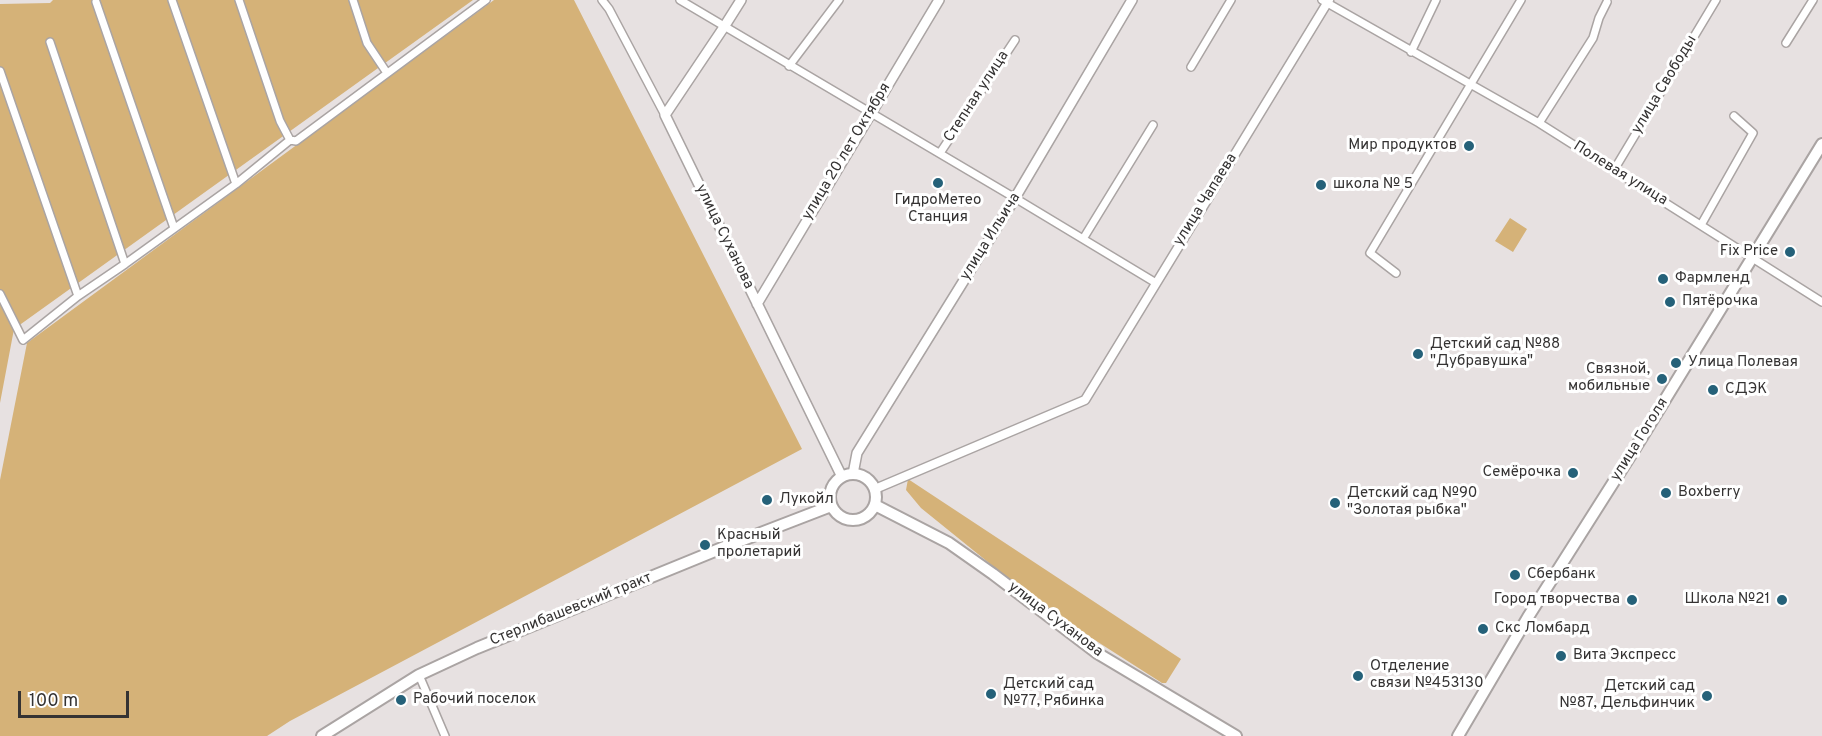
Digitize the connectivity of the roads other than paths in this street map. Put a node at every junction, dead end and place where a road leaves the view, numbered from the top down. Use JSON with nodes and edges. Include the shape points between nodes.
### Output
{"nodes":[{"id":1,"x":172,"y":0,"type":"edge"},
{"id":2,"x":240,"y":0,"type":"edge"},
{"id":3,"x":353,"y":0,"type":"edge"},
{"id":4,"x":486,"y":0,"type":"edge"},
{"id":5,"x":602,"y":0,"type":"edge"},
{"id":6,"x":680,"y":0,"type":"edge"},
{"id":7,"x":741,"y":0,"type":"edge"},
{"id":8,"x":839,"y":0,"type":"edge"},
{"id":9,"x":939,"y":0,"type":"edge"},
{"id":10,"x":1132,"y":0,"type":"edge"},
{"id":11,"x":1231,"y":0,"type":"edge"},
{"id":12,"x":1436,"y":0,"type":"edge"},
{"id":13,"x":1521,"y":0,"type":"edge"},
{"id":14,"x":1716,"y":0,"type":"edge"},
{"id":15,"x":1813,"y":0,"type":"edge"},
{"id":16,"x":1326,"y":1,"type":"edge"},
{"id":17,"x":96,"y":2,"type":"dead end"},
{"id":18,"x":1607,"y":2,"type":"dead end"},
{"id":19,"x":724,"y":27,"type":"junction"},
{"id":20,"x":1015,"y":40,"type":"dead end"},
{"id":21,"x":50,"y":42,"type":"dead end"},
{"id":22,"x":1786,"y":43,"type":"dead end"},
{"id":23,"x":1411,"y":51,"type":"junction"},
{"id":24,"x":789,"y":66,"type":"junction"},
{"id":25,"x":1191,"y":67,"type":"dead end"},
{"id":26,"x":0,"y":71,"type":"edge"},
{"id":27,"x":387,"y":74,"type":"junction"},
{"id":28,"x":1469,"y":85,"type":"junction"},
{"id":29,"x":870,"y":113,"type":"junction"},
{"id":30,"x":665,"y":115,"type":"junction"},
{"id":31,"x":1734,"y":116,"type":"dead end"},
{"id":32,"x":1539,"y":123,"type":"junction"},
{"id":33,"x":1153,"y":125,"type":"dead end"},
{"id":34,"x":290,"y":140,"type":"junction"},
{"id":35,"x":1822,"y":144,"type":"edge"},
{"id":36,"x":940,"y":153,"type":"junction"},
{"id":37,"x":1614,"y":170,"type":"junction"},
{"id":38,"x":236,"y":184,"type":"junction"},
{"id":39,"x":1015,"y":198,"type":"junction"},
{"id":40,"x":1701,"y":225,"type":"junction"},
{"id":41,"x":174,"y":228,"type":"junction"},
{"id":42,"x":1083,"y":239,"type":"junction"},
{"id":43,"x":1752,"y":258,"type":"junction"},
{"id":44,"x":125,"y":264,"type":"junction"},
{"id":45,"x":1396,"y":273,"type":"dead end"},
{"id":46,"x":1155,"y":283,"type":"junction"},
{"id":47,"x":0,"y":294,"type":"edge"},
{"id":48,"x":78,"y":296,"type":"junction"},
{"id":49,"x":1821,"y":300,"type":"edge"},
{"id":50,"x":757,"y":304,"type":"junction"},
{"id":51,"x":847,"y":476,"type":"junction"},
{"id":52,"x":875,"y":489,"type":"junction"},
{"id":53,"x":875,"y":504,"type":"junction"},
{"id":54,"x":831,"y":506,"type":"junction"},
{"id":55,"x":419,"y":675,"type":"junction"},
{"id":56,"x":322,"y":736,"type":"edge"},
{"id":57,"x":445,"y":736,"type":"edge"},
{"id":58,"x":1236,"y":736,"type":"edge"},
{"id":59,"x":1458,"y":736,"type":"edge"}],
"edges":[{"from":1,"to":38,"type":"street"},
{"from":2,"to":34,"type":"street","via":[[280,121]]},
{"from":3,"to":27,"type":"street","via":[[367,43]]},
{"from":4,"to":27,"type":"street"},
{"from":5,"to":30,"type":"street","name":"улица Суханова"},
{"from":6,"to":19,"type":"street","name":"Степная улица"},
{"from":7,"to":19,"type":"main road"},
{"from":8,"to":24,"type":"street"},
{"from":9,"to":29,"type":"main road","name":"улица 20 лет Октября"},
{"from":10,"to":39,"type":"main road","name":"улица Ильича"},
{"from":11,"to":25,"type":"street"},
{"from":12,"to":23,"type":"street"},
{"from":13,"to":28,"type":"street"},
{"from":14,"to":37,"type":"street","name":"улица Свободы"},
{"from":15,"to":22,"type":"street"},
{"from":16,"to":23,"type":"street","name":"Полевая улица"},
{"from":16,"to":46,"type":"street","name":"улица Чапаева"},
{"from":17,"to":41,"type":"street"},
{"from":18,"to":32,"type":"street","via":[[1593,38]]},
{"from":19,"to":24,"type":"street","name":"Степная улица"},
{"from":19,"to":30,"type":"main road"},
{"from":20,"to":36,"type":"street","name":"Степная улица"},
{"from":21,"to":44,"type":"street"},
{"from":23,"to":28,"type":"street","name":"Полевая улица"},
{"from":24,"to":29,"type":"street","name":"Степная улица"},
{"from":26,"to":48,"type":"street"},
{"from":27,"to":34,"type":"street","via":[[296,141]]},
{"from":28,"to":32,"type":"street","name":"Полевая улица"},
{"from":28,"to":45,"type":"street","via":[[1370,252]]},
{"from":29,"to":36,"type":"street","name":"Степная улица"},
{"from":29,"to":50,"type":"main road","name":"улица 20 лет Октября"},
{"from":30,"to":50,"type":"main road","name":"улица Суханова"},
{"from":31,"to":40,"type":"street","via":[[1753,133]]},
{"from":32,"to":37,"type":"street","name":"Полевая улица"},
{"from":33,"to":42,"type":"street"},
{"from":34,"to":38,"type":"street"},
{"from":35,"to":43,"type":"main road","name":"улица Гоголя"},
{"from":36,"to":39,"type":"street","name":"Степная улица"},
{"from":37,"to":40,"type":"street","name":"Полевая улица"},
{"from":38,"to":41,"type":"street"},
{"from":39,"to":42,"type":"street","name":"Степная улица"},
{"from":39,"to":51,"type":"main road","name":"улица Ильича","via":[[857,453]]},
{"from":40,"to":43,"type":"street","name":"Полевая улица"},
{"from":41,"to":44,"type":"street"},
{"from":42,"to":46,"type":"street","name":"Степная улица"},
{"from":43,"to":49,"type":"street","name":"Полевая улица"},
{"from":43,"to":59,"type":"main road","name":"улица Гоголя"},
{"from":44,"to":48,"type":"street"},
{"from":46,"to":52,"type":"street","name":"улица Чапаева","via":[[1085,400]]},
{"from":47,"to":48,"type":"street","via":[[23,340]]},
{"from":50,"to":51,"type":"main road","name":"улица Суханова"},
{"from":51,"to":52,"type":"main road","via":[[865,478]]},
{"from":51,"to":54,"type":"main road","via":[[832,486]]},
{"from":52,"to":53,"type":"main road"},
{"from":53,"to":54,"type":"main road","via":[[866,517],[851,520],[837,515]]},
{"from":53,"to":58,"type":"main road","name":"улица Суханова","via":[[949,543],[1098,653]]},
{"from":54,"to":55,"type":"main road","name":"Стерлибашевский тракт"},
{"from":55,"to":56,"type":"main road","name":"Стерлибашевский тракт"},
{"from":55,"to":57,"type":"street"}]}
